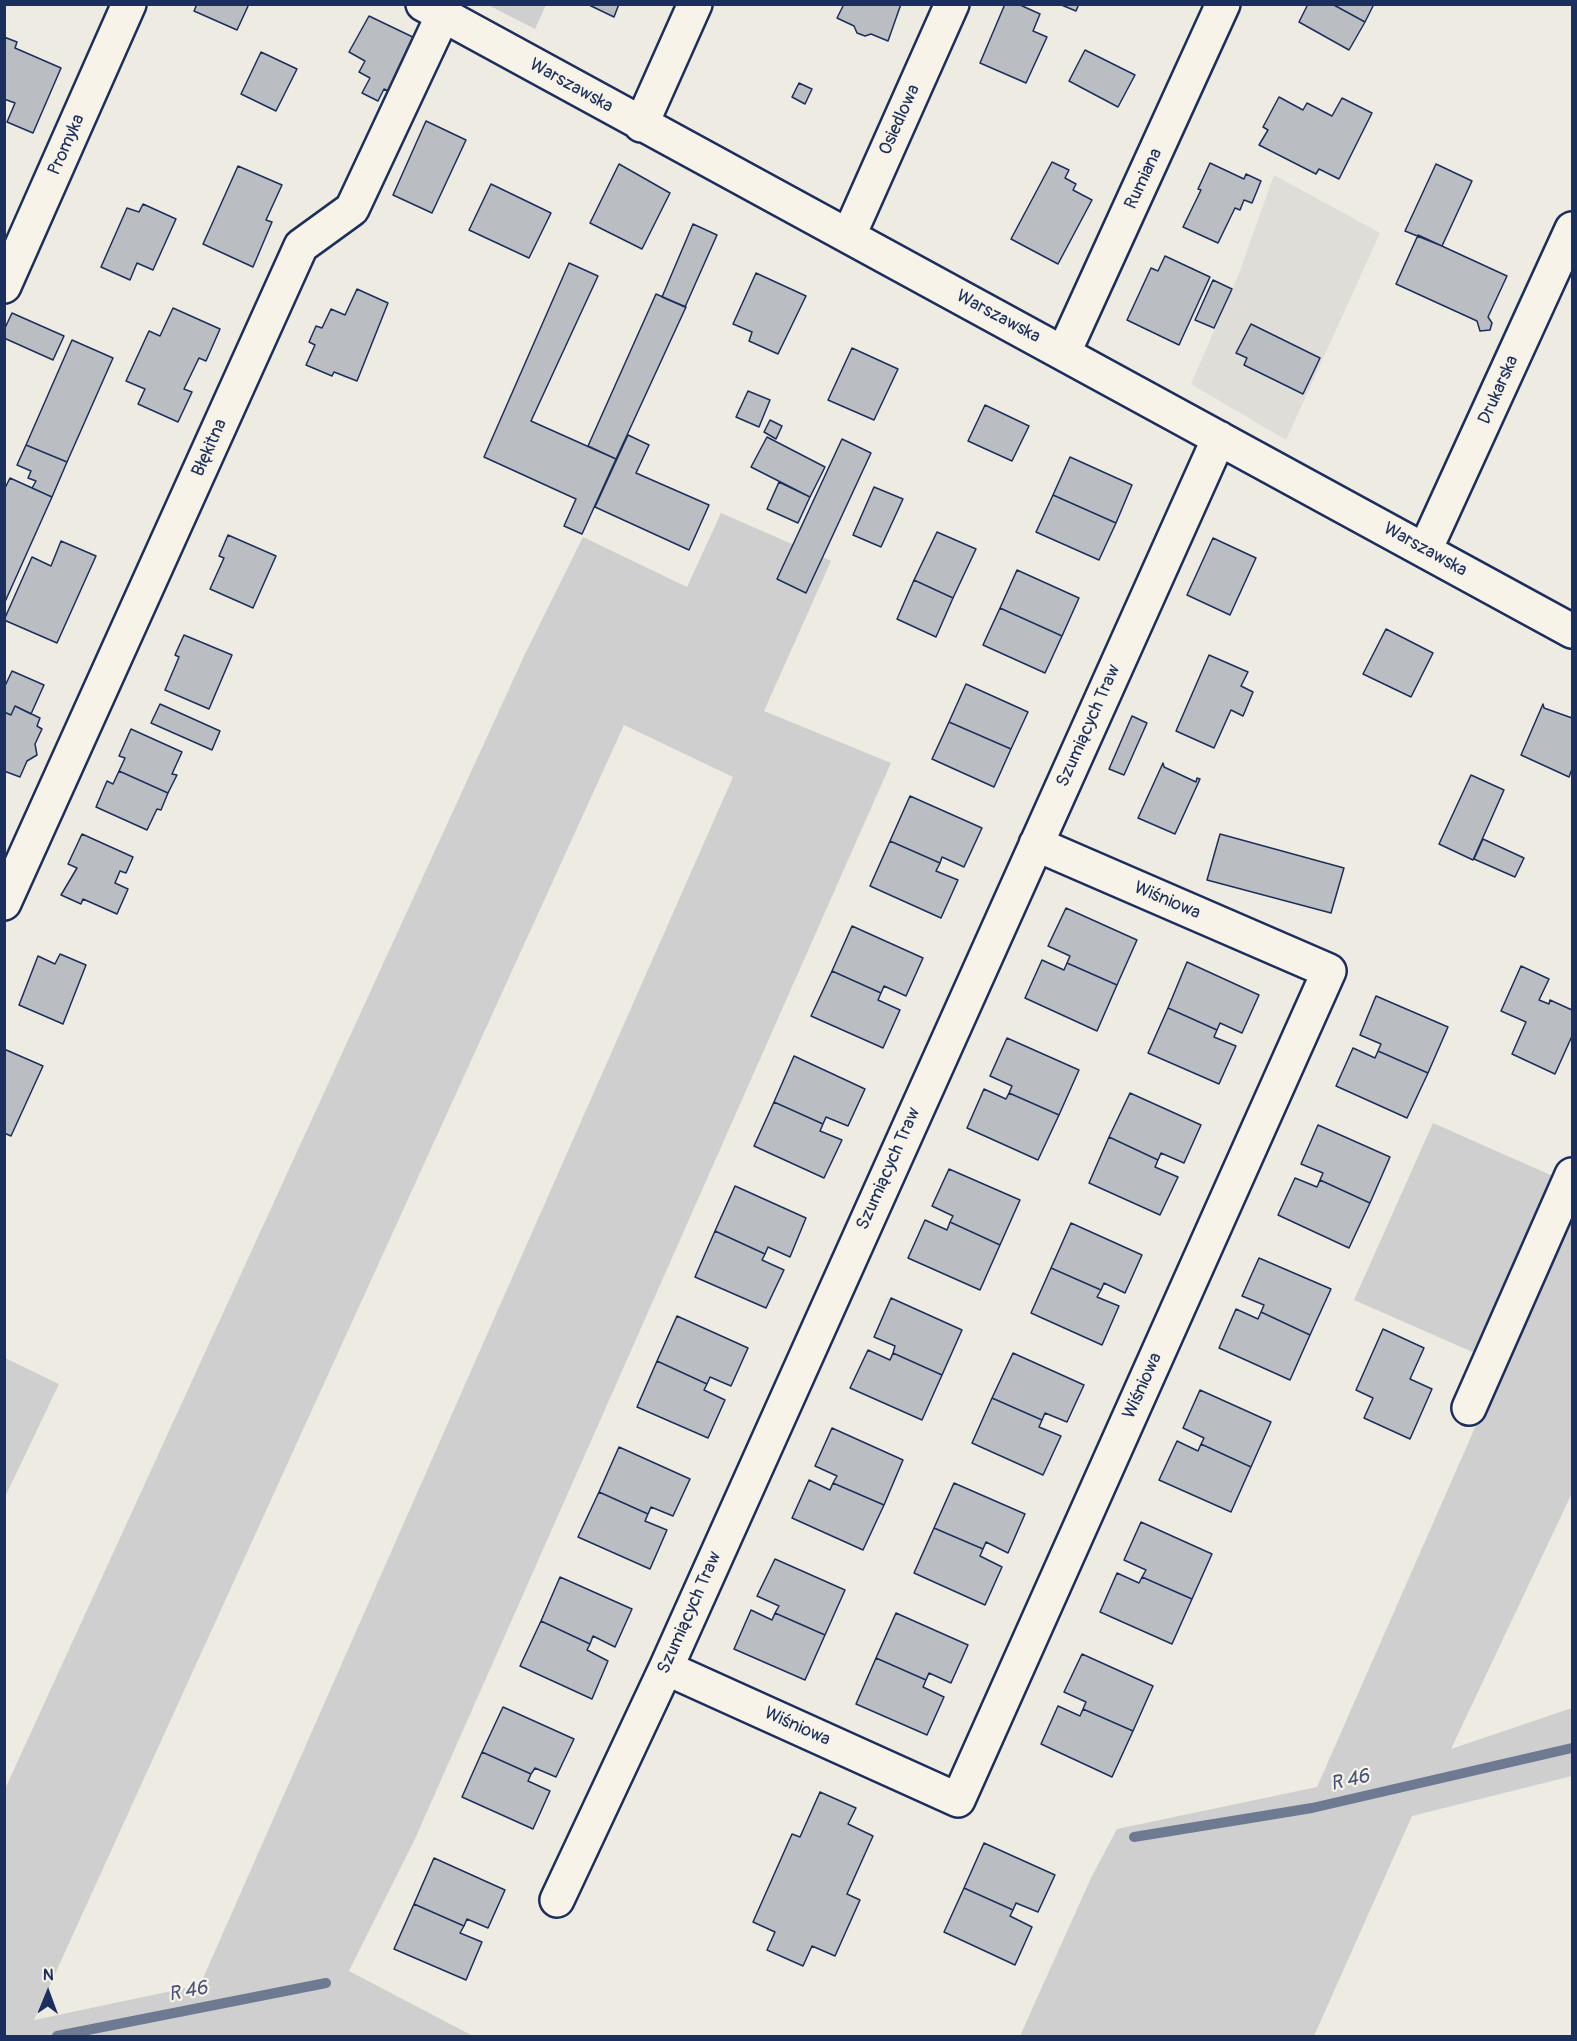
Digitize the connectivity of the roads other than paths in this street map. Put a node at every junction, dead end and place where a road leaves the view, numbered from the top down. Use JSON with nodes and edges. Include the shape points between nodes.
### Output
{"nodes":[{"id":1,"x":129,"y":4,"type":"edge"},
{"id":2,"x":695,"y":4,"type":"edge"},
{"id":3,"x":952,"y":4,"type":"edge"},
{"id":4,"x":1223,"y":4,"type":"edge"},
{"id":5,"x":433,"y":10,"type":"edge"},
{"id":6,"x":641,"y":124,"type":"junction"},
{"id":7,"x":1572,"y":229,"type":"edge"},
{"id":8,"x":849,"y":235,"type":"junction"},
{"id":9,"x":4,"y":286,"type":"edge"},
{"id":10,"x":1064,"y":352,"type":"junction"},
{"id":11,"x":1219,"y":438,"type":"junction"},
{"id":12,"x":1425,"y":550,"type":"junction"},
{"id":13,"x":1572,"y":631,"type":"edge"},
{"id":14,"x":1036,"y":844,"type":"junction"},
{"id":15,"x":4,"y":903,"type":"edge"},
{"id":16,"x":1572,"y":1175,"type":"edge"},
{"id":17,"x":1469,"y":1408,"type":"dead end"},
{"id":18,"x":666,"y":1668,"type":"junction"},
{"id":19,"x":557,"y":1900,"type":"dead end"}],
"edges":[{"from":1,"to":9,"type":"street","name":"Promyka"},
{"from":2,"to":6,"type":"street"},
{"from":3,"to":8,"type":"street","name":"Osiedlowa"},
{"from":4,"to":10,"type":"street","name":"Rumiana"},
{"from":5,"to":6,"type":"street","name":"Warszawska"},
{"from":5,"to":15,"type":"street","name":"Błękitna","via":[[352,209],[301,246]]},
{"from":6,"to":8,"type":"street","name":"Warszawska"},
{"from":7,"to":12,"type":"street","name":"Drukarska"},
{"from":8,"to":10,"type":"street","name":"Warszawska"},
{"from":10,"to":11,"type":"street","name":"Warszawska"},
{"from":11,"to":12,"type":"street","name":"Warszawska"},
{"from":11,"to":14,"type":"street","name":"Szumiących Traw"},
{"from":12,"to":13,"type":"street","name":"Warszawska"},
{"from":14,"to":18,"type":"street","name":"Szumiących Traw"},
{"from":14,"to":18,"type":"street","name":"Wiśniowa","via":[[1329,971],[958,1800]]},
{"from":16,"to":17,"type":"street"},
{"from":18,"to":19,"type":"street","name":"Szumiących Traw"}]}
